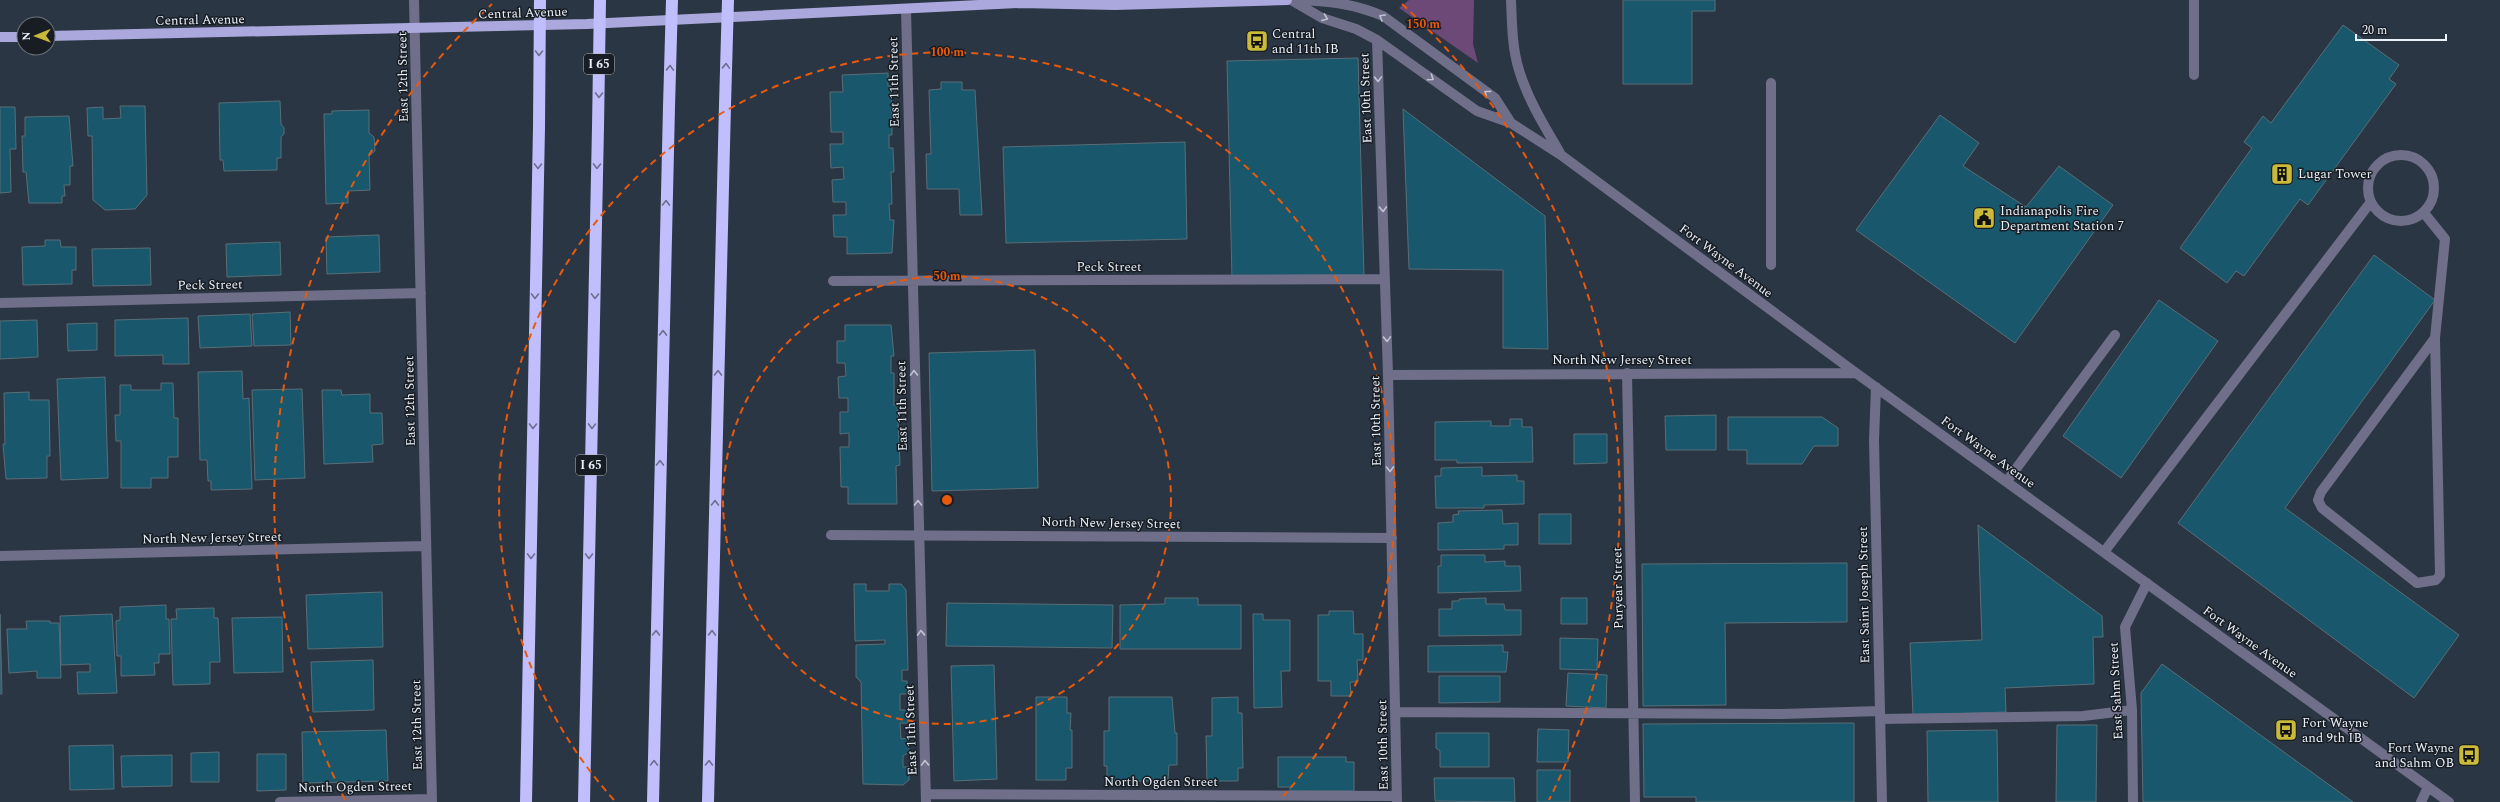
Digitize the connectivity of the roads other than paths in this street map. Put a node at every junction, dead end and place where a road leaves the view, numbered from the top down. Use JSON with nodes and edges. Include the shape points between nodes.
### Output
{"nodes":[{"id":1,"x":414,"y":0,"type":"edge"},
{"id":2,"x":540,"y":0,"type":"edge"},
{"id":3,"x":600,"y":0,"type":"edge"},
{"id":4,"x":672,"y":0,"type":"edge"},
{"id":5,"x":728,"y":0,"type":"edge"},
{"id":6,"x":1287,"y":0,"type":"edge"},
{"id":7,"x":1291,"y":0,"type":"edge"},
{"id":8,"x":1295,"y":0,"type":"edge"},
{"id":9,"x":1511,"y":0,"type":"edge"},
{"id":10,"x":2194,"y":0,"type":"edge"},
{"id":11,"x":1061,"y":2,"type":"edge"},
{"id":12,"x":906,"y":8,"type":"junction"},
{"id":13,"x":415,"y":29,"type":"junction"},
{"id":14,"x":56,"y":36,"type":"edge"},
{"id":15,"x":0,"y":37,"type":"edge"},
{"id":16,"x":16,"y":37,"type":"edge"},
{"id":17,"x":1376,"y":40,"type":"junction"},
{"id":18,"x":2194,"y":75,"type":"dead end"},
{"id":19,"x":1771,"y":83,"type":"dead end"},
{"id":20,"x":1512,"y":123,"type":"junction"},
{"id":21,"x":1561,"y":155,"type":"junction"},
{"id":22,"x":2370,"y":204,"type":"junction"},
{"id":23,"x":2424,"y":212,"type":"junction"},
{"id":24,"x":1771,"y":265,"type":"dead end"},
{"id":25,"x":912,"y":280,"type":"junction"},
{"id":26,"x":1385,"y":280,"type":"junction"},
{"id":27,"x":833,"y":281,"type":"dead end"},
{"id":28,"x":421,"y":293,"type":"junction"},
{"id":29,"x":0,"y":303,"type":"edge"},
{"id":30,"x":2115,"y":336,"type":"dead end"},
{"id":31,"x":2435,"y":338,"type":"junction"},
{"id":32,"x":1627,"y":373,"type":"junction"},
{"id":33,"x":1856,"y":373,"type":"junction"},
{"id":34,"x":1388,"y":375,"type":"junction"},
{"id":35,"x":1876,"y":386,"type":"junction"},
{"id":36,"x":2007,"y":481,"type":"junction"},
{"id":37,"x":919,"y":534,"type":"junction"},
{"id":38,"x":831,"y":535,"type":"dead end"},
{"id":39,"x":1392,"y":538,"type":"junction"},
{"id":40,"x":425,"y":546,"type":"junction"},
{"id":41,"x":2104,"y":552,"type":"junction"},
{"id":42,"x":0,"y":556,"type":"edge"},
{"id":43,"x":2147,"y":583,"type":"junction"},
{"id":44,"x":2132,"y":710,"type":"junction"},
{"id":45,"x":1395,"y":712,"type":"junction"},
{"id":46,"x":1634,"y":714,"type":"junction"},
{"id":47,"x":1880,"y":715,"type":"junction"},
{"id":48,"x":2428,"y":787,"type":"junction"},
{"id":49,"x":926,"y":798,"type":"edge"},
{"id":50,"x":1397,"y":799,"type":"edge"},
{"id":51,"x":432,"y":800,"type":"edge"},
{"id":52,"x":280,"y":802,"type":"edge"},
{"id":53,"x":526,"y":802,"type":"edge"},
{"id":54,"x":584,"y":802,"type":"edge"},
{"id":55,"x":653,"y":802,"type":"edge"},
{"id":56,"x":708,"y":802,"type":"edge"},
{"id":57,"x":1635,"y":802,"type":"edge"},
{"id":58,"x":1882,"y":802,"type":"edge"},
{"id":59,"x":2133,"y":802,"type":"edge"},
{"id":60,"x":2421,"y":802,"type":"edge"},
{"id":61,"x":2449,"y":802,"type":"edge"}],
"edges":[{"from":1,"to":13,"type":"street","name":"East 12th Street"},
{"from":2,"to":53,"type":"highway","one_way":true,"bridge":true},
{"from":3,"to":54,"type":"highway","number":"I 65","one_way":true,"bridge":true},
{"from":55,"to":4,"type":"highway","one_way":true,"bridge":true},
{"from":56,"to":5,"type":"highway","one_way":true,"bridge":true},
{"from":6,"to":11,"type":"main road","name":"Central Avenue","via":[[1114,5]]},
{"from":7,"to":17,"type":"street","name":"Fort Wayne Avenue","one_way":true,"via":[[1322,18],[1356,29]]},
{"from":20,"to":8,"type":"street","name":"Fort Wayne Avenue","one_way":true,"via":[[1495,98],[1383,16],[1334,1]]},
{"from":9,"to":21,"type":"street","via":[[1518,70],[1538,116]]},
{"from":10,"to":18,"type":"street"},
{"from":11,"to":12,"type":"main road","name":"Central Avenue"},
{"from":12,"to":13,"type":"main road","name":"Central Avenue","via":[[586,24]]},
{"from":12,"to":25,"type":"street","name":"East 11th Street"},
{"from":13,"to":14,"type":"main road","name":"Central Avenue"},
{"from":13,"to":28,"type":"street","name":"East 12th Street"},
{"from":15,"to":16,"type":"main road"},
{"from":17,"to":20,"type":"street","name":"Fort Wayne Avenue","one_way":true,"via":[[1477,111]]},
{"from":17,"to":26,"type":"street","name":"East 10th Street","one_way":true},
{"from":19,"to":24,"type":"street"},
{"from":20,"to":21,"type":"street","name":"Fort Wayne Avenue"},
{"from":21,"to":33,"type":"street","name":"Fort Wayne Avenue"},
{"from":22,"to":23,"type":"street","via":[[2382,216],[2392,220],[2409,220]]},
{"from":22,"to":23,"type":"street","via":[[2368,187],[2375,167],[2382,160],[2403,154],[2413,156],[2422,162],[2430,170],[2435,181],[2432,204]]},
{"from":22,"to":41,"type":"street"},
{"from":23,"to":31,"type":"street","via":[[2445,239]]},
{"from":25,"to":26,"type":"street","name":"Peck Street"},
{"from":25,"to":27,"type":"street","name":"Peck Street"},
{"from":37,"to":25,"type":"street","name":"East 11th Street","one_way":true},
{"from":26,"to":34,"type":"street","name":"East 10th Street","one_way":true},
{"from":28,"to":29,"type":"street","name":"Peck Street"},
{"from":28,"to":40,"type":"street","name":"East 12th Street"},
{"from":30,"to":36,"type":"street"},
{"from":31,"to":31,"type":"street","via":[[2440,575],[2436,580],[2425,584],[2417,583],[2405,574],[2322,508],[2318,500],[2321,492]]},
{"from":32,"to":33,"type":"street","name":"North New Jersey Street"},
{"from":32,"to":34,"type":"street","name":"North New Jersey Street"},
{"from":32,"to":46,"type":"street","name":"Puryear Street"},
{"from":33,"to":35,"type":"street","name":"Fort Wayne Avenue"},
{"from":34,"to":39,"type":"street","name":"East 10th Street","one_way":true},
{"from":35,"to":36,"type":"street","name":"Fort Wayne Avenue"},
{"from":35,"to":47,"type":"street","name":"East Saint Joseph Street","via":[[1874,440]]},
{"from":36,"to":41,"type":"street","name":"Fort Wayne Avenue"},
{"from":37,"to":38,"type":"street","name":"North New Jersey Street"},
{"from":37,"to":39,"type":"street","name":"North New Jersey Street"},
{"from":49,"to":37,"type":"street","name":"East 11th Street","one_way":true},
{"from":39,"to":45,"type":"street","name":"East 10th Street"},
{"from":40,"to":42,"type":"street","name":"North New Jersey Street"},
{"from":40,"to":51,"type":"street","name":"East 12th Street"},
{"from":41,"to":43,"type":"street","name":"Fort Wayne Avenue"},
{"from":43,"to":44,"type":"street","name":"East Sahm Street","via":[[2125,627]]},
{"from":43,"to":48,"type":"street","name":"Fort Wayne Avenue"},
{"from":44,"to":47,"type":"street","via":[[2084,716]]},
{"from":44,"to":59,"type":"street","name":"East Sahm Street"},
{"from":45,"to":46,"type":"street"},
{"from":45,"to":50,"type":"street","name":"East 10th Street"},
{"from":46,"to":47,"type":"street"},
{"from":46,"to":57,"type":"street","name":"Puryear Street"},
{"from":47,"to":58,"type":"street","name":"East Saint Joseph Street"},
{"from":48,"to":60,"type":"street"},
{"from":48,"to":61,"type":"street","name":"Fort Wayne Avenue"},
{"from":49,"to":50,"type":"street","name":"North Ogden Street"},
{"from":51,"to":52,"type":"street","name":"North Ogden Street"}]}
